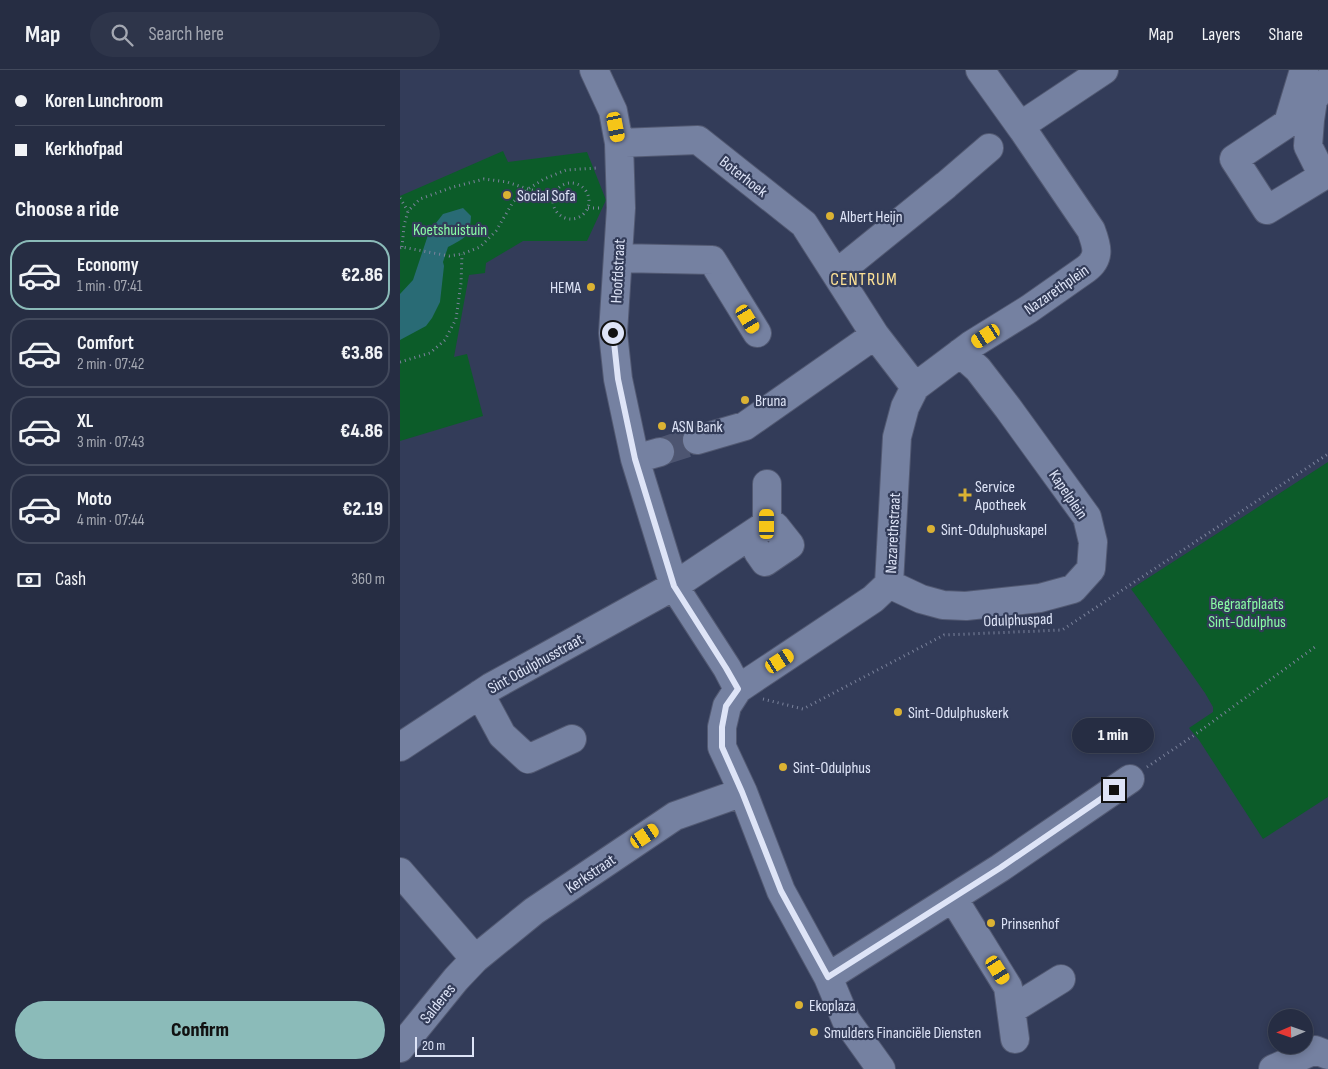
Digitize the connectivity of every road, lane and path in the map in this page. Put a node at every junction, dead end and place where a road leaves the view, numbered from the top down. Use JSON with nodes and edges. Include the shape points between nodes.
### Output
{"nodes":[{"id":1,"x":594,"y":70,"type":"edge"},
{"id":2,"x":980,"y":70,"type":"edge"},
{"id":3,"x":1104,"y":70,"type":"edge"},
{"id":4,"x":1304,"y":70,"type":"edge"},
{"id":5,"x":1328,"y":81,"type":"edge"},
{"id":6,"x":1020,"y":126,"type":"junction"},
{"id":7,"x":619,"y":143,"type":"junction"},
{"id":8,"x":989,"y":148,"type":"dead end"},
{"id":9,"x":620,"y":170,"type":"junction"},
{"id":10,"x":1323,"y":170,"type":"edge"},
{"id":11,"x":528,"y":188,"type":"junction"},
{"id":12,"x":554,"y":195,"type":"junction"},
{"id":13,"x":400,"y":198,"type":"edge"},
{"id":14,"x":408,"y":211,"type":"junction"},
{"id":15,"x":401,"y":248,"type":"edge"},
{"id":16,"x":462,"y":254,"type":"junction"},
{"id":17,"x":618,"y":258,"type":"junction"},
{"id":18,"x":836,"y":274,"type":"junction"},
{"id":19,"x":757,"y":333,"type":"dead end"},
{"id":20,"x":875,"y":335,"type":"junction"},
{"id":21,"x":960,"y":354,"type":"junction"},
{"id":22,"x":400,"y":362,"type":"edge"},
{"id":23,"x":915,"y":387,"type":"junction"},
{"id":24,"x":697,"y":440,"type":"tunnel mouth"},
{"id":25,"x":1328,"y":454,"type":"edge"},
{"id":26,"x":767,"y":484,"type":"dead end"},
{"id":27,"x":767,"y":524,"type":"junction"},
{"id":28,"x":758,"y":552,"type":"dead end"},
{"id":29,"x":889,"y":584,"type":"junction"},
{"id":30,"x":674,"y":586,"type":"junction"},
{"id":31,"x":1315,"y":647,"type":"dead end"},
{"id":32,"x":738,"y":689,"type":"junction"},
{"id":33,"x":480,"y":694,"type":"junction"},
{"id":34,"x":572,"y":739,"type":"dead end"},
{"id":35,"x":400,"y":746,"type":"edge"},
{"id":36,"x":1130,"y":779,"type":"joint"},
{"id":37,"x":742,"y":792,"type":"junction"},
{"id":38,"x":400,"y":872,"type":"edge"},
{"id":39,"x":953,"y":898,"type":"junction"},
{"id":40,"x":475,"y":959,"type":"junction"},
{"id":41,"x":828,"y":977,"type":"junction"},
{"id":42,"x":1061,"y":979,"type":"dead end"},
{"id":43,"x":1011,"y":1010,"type":"junction"},
{"id":44,"x":1015,"y":1039,"type":"dead end"},
{"id":45,"x":400,"y":1048,"type":"edge"},
{"id":46,"x":1328,"y":1055,"type":"edge"},
{"id":47,"x":881,"y":1069,"type":"edge"},
{"id":48,"x":1274,"y":1069,"type":"edge"}],
"edges":[{"from":1,"to":7,"type":"street","name":"Hoofdstraat","via":[[613,111]]},
{"from":2,"to":6,"type":"street","name":"Nazarethplein"},
{"from":3,"to":6,"type":"street"},
{"from":4,"to":10,"type":"street","via":[[1288,123],[1234,159],[1267,210]]},
{"from":5,"to":10,"type":"street","via":[[1313,100],[1308,146]]},
{"from":6,"to":21,"type":"street","name":"Nazarethplein","via":[[1091,230],[1096,254],[1092,265]]},
{"from":7,"to":9,"type":"street","name":"Hoofdstraat"},
{"from":7,"to":18,"type":"street","name":"Boterhoek","via":[[698,140],[804,224]]},
{"from":8,"to":18,"type":"street"},
{"from":9,"to":11,"type":"path","via":[[566,170]]},
{"from":9,"to":17,"type":"street","name":"Hoofdstraat"},
{"from":11,"to":12,"type":"path"},
{"from":11,"to":14,"type":"path","via":[[484,179],[453,186],[420,199]]},
{"from":11,"to":16,"type":"path","via":[[513,202],[491,236],[480,247]]},
{"from":12,"to":12,"type":"path","via":[[557,212],[567,218],[579,217],[590,202],[586,190],[577,184],[566,183]]},
{"from":13,"to":14,"type":"path"},
{"from":14,"to":15,"type":"path"},
{"from":15,"to":16,"type":"path","via":[[449,256]]},
{"from":16,"to":22,"type":"path","via":[[456,319],[445,340],[430,353]]},
{"from":17,"to":19,"type":"street","via":[[712,260]]},
{"from":17,"to":30,"type":"street","name":"Hoofdstraat","via":[[613,333],[618,379],[647,455]]},
{"from":18,"to":20,"type":"street","name":"Boterhoek"},
{"from":20,"to":23,"type":"street","name":"Boterhoek"},
{"from":20,"to":24,"type":"street","via":[[745,426]]},
{"from":21,"to":23,"type":"street","name":"Nazarethstraat"},
{"from":21,"to":29,"type":"street","name":"Kapelplein","via":[[978,369],[1087,517],[1093,542],[1091,568],[1073,589],[1040,598],[966,606],[943,605]]},
{"from":23,"to":29,"type":"street","name":"Nazarethstraat","via":[[905,407],[897,437]]},
{"from":25,"to":32,"type":"path","name":"Odulphuspad","via":[[1062,630],[944,635],[803,708],[758,698]]},
{"from":26,"to":27,"type":"street"},
{"from":27,"to":28,"type":"street","via":[[775,526],[790,545],[765,562]]},
{"from":27,"to":30,"type":"street","name":"Sint Odulphusstraat"},
{"from":29,"to":32,"type":"street","name":"Nazarethstraat","via":[[873,599]]},
{"from":30,"to":32,"type":"street","name":"Hoofdstraat"},
{"from":30,"to":33,"type":"street","name":"Sint Odulphusstraat"},
{"from":31,"to":36,"type":"path"},
{"from":32,"to":37,"type":"street","via":[[726,706],[722,747]]},
{"from":33,"to":34,"type":"street","via":[[502,735],[528,759]]},
{"from":33,"to":35,"type":"street","name":"Sint Odulphusstraat"},
{"from":36,"to":39,"type":"street"},
{"from":37,"to":40,"type":"street","name":"Kerkstraat","via":[[675,816],[534,911]]},
{"from":37,"to":41,"type":"street","via":[[781,891]]},
{"from":38,"to":40,"type":"street"},
{"from":39,"to":41,"type":"street"},
{"from":39,"to":43,"type":"street","via":[[1008,987]]},
{"from":40,"to":45,"type":"street","name":"Salderes"},
{"from":41,"to":47,"type":"street","via":[[846,1020]]},
{"from":42,"to":43,"type":"street"},
{"from":43,"to":44,"type":"street"},
{"from":46,"to":48,"type":"street","via":[[1315,1050]]}]}
